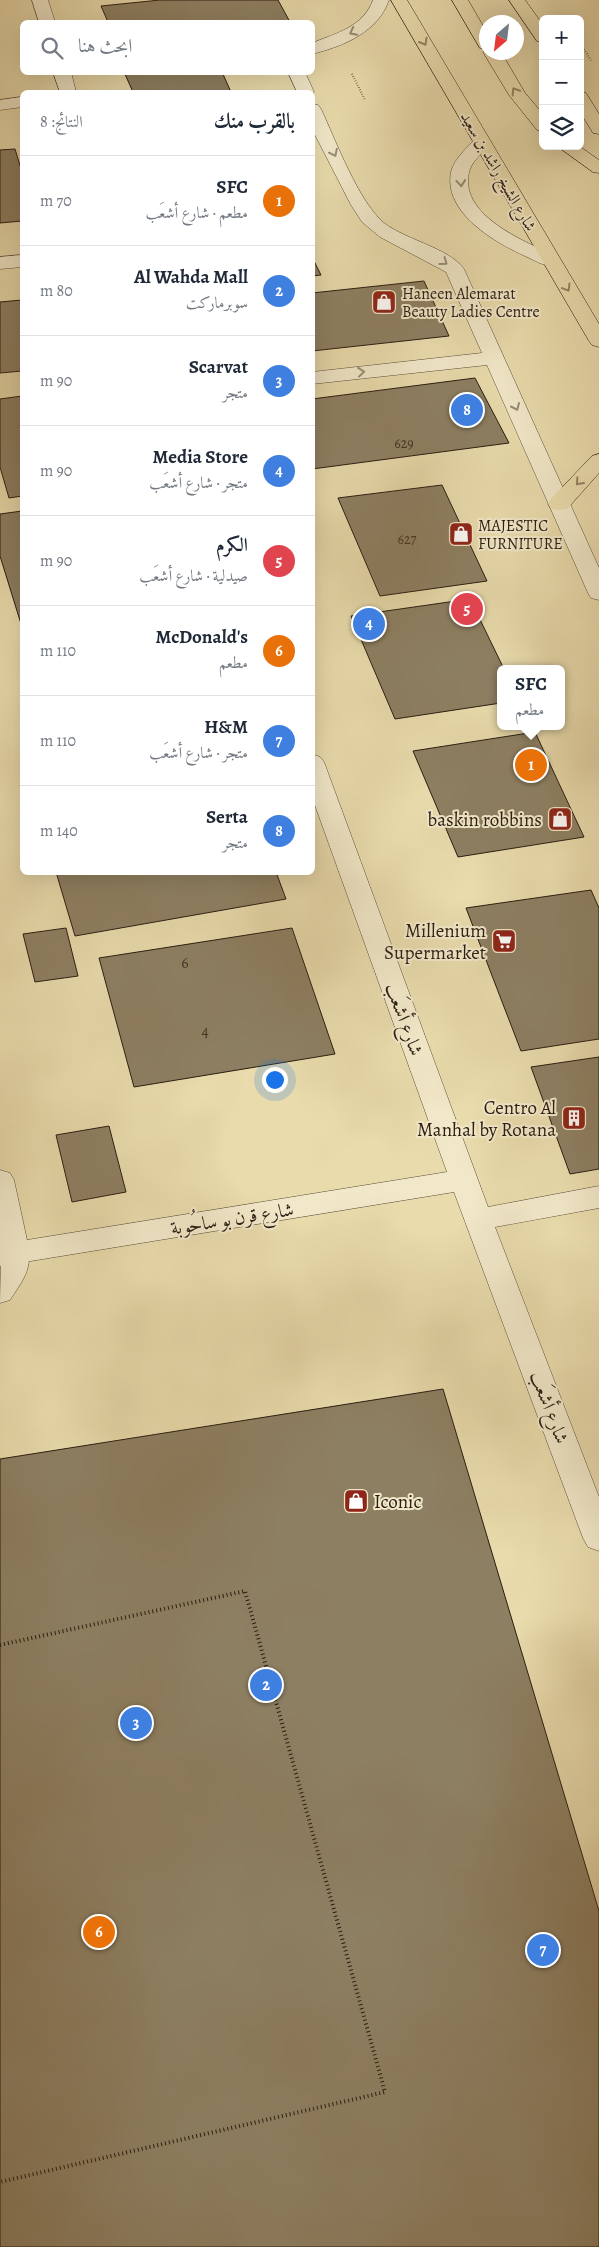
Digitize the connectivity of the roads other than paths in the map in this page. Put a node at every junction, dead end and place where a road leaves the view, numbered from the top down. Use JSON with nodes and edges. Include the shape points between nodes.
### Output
{"nodes":[{"id":1,"x":40,"y":0,"type":"edge"},
{"id":2,"x":381,"y":0,"type":"edge"},
{"id":3,"x":399,"y":0,"type":"edge"},
{"id":4,"x":460,"y":0,"type":"edge"},
{"id":5,"x":517,"y":0,"type":"edge"},
{"id":6,"x":46,"y":20,"type":"edge"},
{"id":7,"x":539,"y":31,"type":"edge"},
{"id":8,"x":479,"y":32,"type":"edge"},
{"id":9,"x":315,"y":48,"type":"edge"},
{"id":10,"x":497,"y":60,"type":"edge"},
{"id":11,"x":63,"y":75,"type":"edge"},
{"id":12,"x":297,"y":75,"type":"edge"},
{"id":13,"x":67,"y":90,"type":"edge"},
{"id":14,"x":304,"y":90,"type":"edge"},
{"id":15,"x":20,"y":102,"type":"edge"},
{"id":16,"x":584,"y":104,"type":"edge"},
{"id":17,"x":0,"y":105,"type":"edge"},
{"id":18,"x":315,"y":115,"type":"edge"},
{"id":19,"x":539,"y":121,"type":"edge"},
{"id":20,"x":599,"y":129,"type":"edge"},
{"id":21,"x":482,"y":142,"type":"junction"},
{"id":22,"x":572,"y":150,"type":"edge"},
{"id":23,"x":599,"y":168,"type":"edge"},
{"id":24,"x":20,"y":261,"type":"edge"},
{"id":25,"x":551,"y":261,"type":"junction"},
{"id":26,"x":0,"y":263,"type":"edge"},
{"id":27,"x":599,"y":341,"type":"edge"},
{"id":28,"x":494,"y":358,"type":"junction"},
{"id":29,"x":315,"y":378,"type":"edge"},
{"id":30,"x":599,"y":460,"type":"edge"},
{"id":31,"x":559,"y":504,"type":"junction"},
{"id":32,"x":599,"y":592,"type":"edge"},
{"id":33,"x":315,"y":770,"type":"edge"},
{"id":34,"x":0,"y":1180,"type":"edge"},
{"id":35,"x":463,"y":1180,"type":"junction"},
{"id":36,"x":599,"y":1197,"type":"edge"},
{"id":37,"x":478,"y":1219,"type":"junction"},
{"id":38,"x":8,"y":1254,"type":"edge"},
{"id":39,"x":0,"y":1292,"type":"edge"},
{"id":40,"x":599,"y":1538,"type":"edge"}],
"edges":[{"from":1,"to":6,"type":"street"},
{"from":2,"to":9,"type":"street","one_way":true,"via":[[374,17],[365,26]]},
{"from":3,"to":21,"type":"main road","name":"شارع الشيخ راشد بن سعيد","one_way":true},
{"from":4,"to":8,"type":"main road"},
{"from":5,"to":7,"type":"main road"},
{"from":19,"to":10,"type":"main road","one_way":true},
{"from":11,"to":13,"type":"street"},
{"from":12,"to":14,"type":"street"},
{"from":15,"to":17,"type":"street"},
{"from":16,"to":20,"type":"main road"},
{"from":18,"to":28,"type":"street","one_way":true,"via":[[362,210],[375,225],[454,269]]},
{"from":21,"to":25,"type":"main road","name":"شارع الشيخ راشد بن سعيد"},
{"from":21,"to":25,"type":"street","one_way":true,"via":[[461,170],[460,186],[466,203],[478,220],[496,235]]},
{"from":22,"to":23,"type":"main road"},
{"from":24,"to":26,"type":"street"},
{"from":25,"to":27,"type":"main road","name":"شارع الشيخ راشد بن سعيد","one_way":true},
{"from":29,"to":28,"type":"street","one_way":true},
{"from":28,"to":31,"type":"street","one_way":true},
{"from":30,"to":31,"type":"main road","one_way":true},
{"from":31,"to":32,"type":"street"},
{"from":33,"to":35,"type":"street","name":"شارع أشعَب"},
{"from":34,"to":38,"type":"street"},
{"from":35,"to":37,"type":"street","name":"شارع أشعَب"},
{"from":35,"to":38,"type":"street","name":"شارع قرن بو ساحُوبة"},
{"from":36,"to":37,"type":"street"},
{"from":37,"to":40,"type":"street","name":"شارع أشعَب"},
{"from":38,"to":39,"type":"street","via":[[14,1269]]}]}
